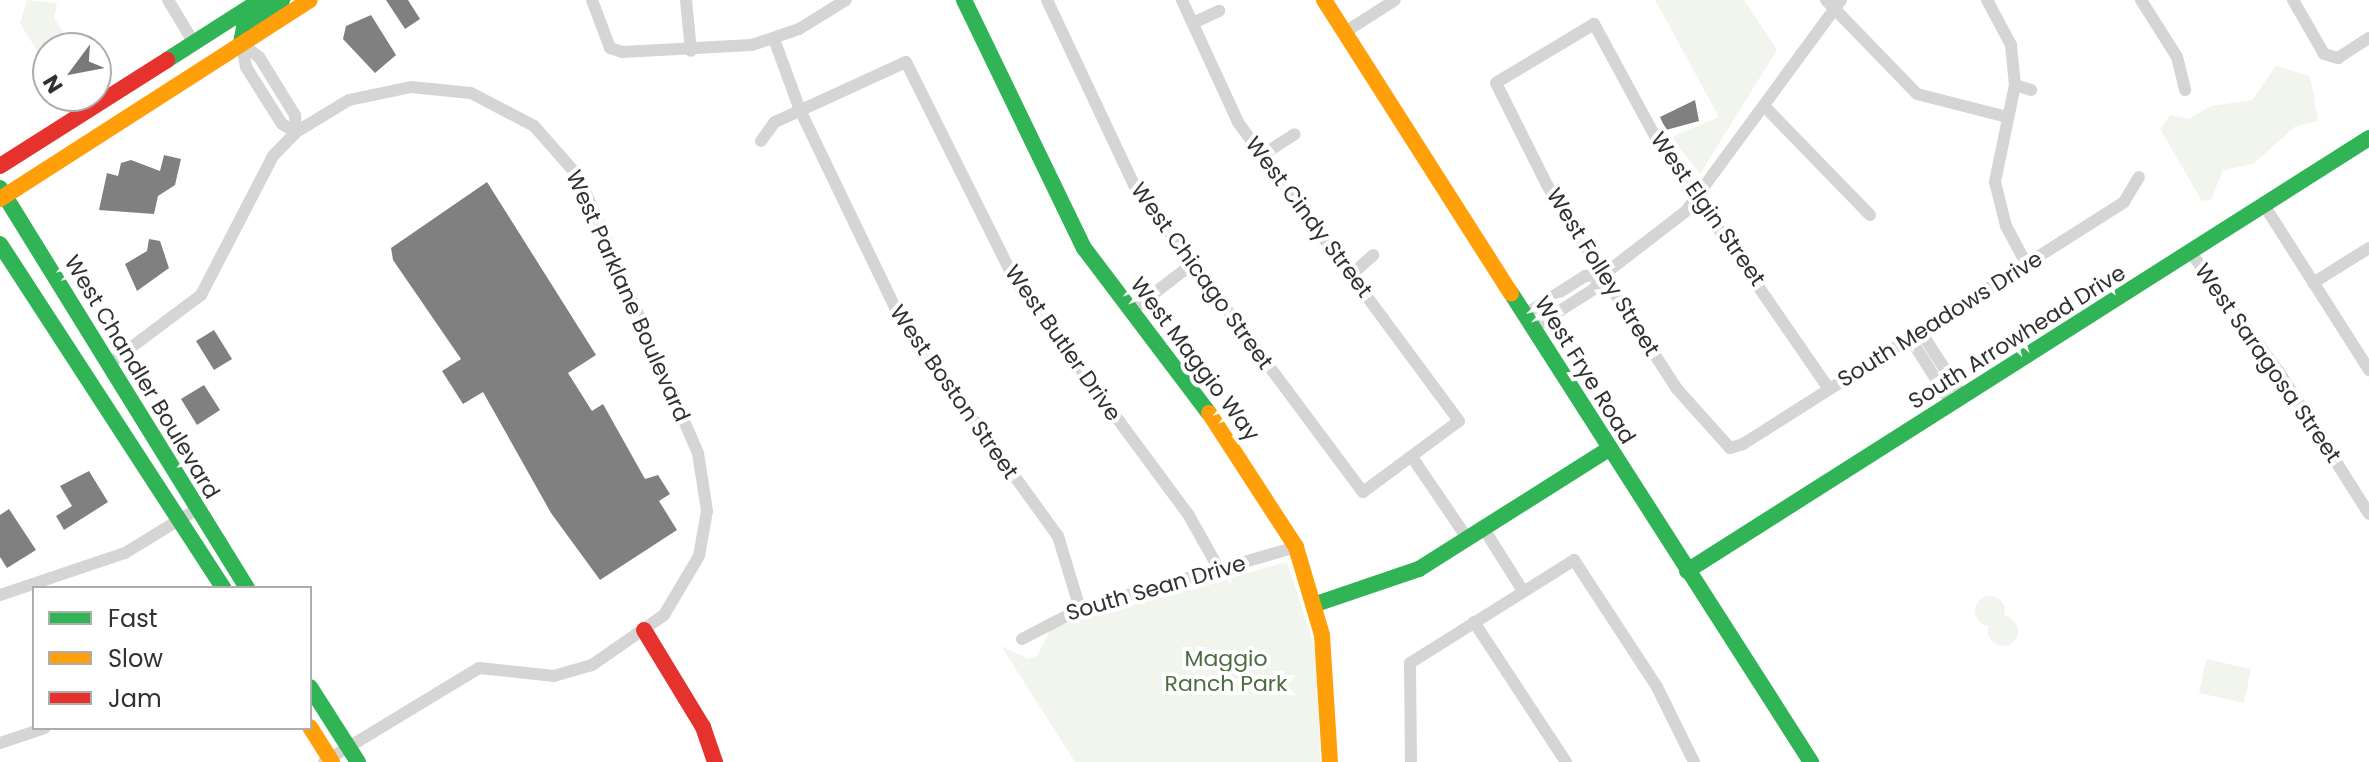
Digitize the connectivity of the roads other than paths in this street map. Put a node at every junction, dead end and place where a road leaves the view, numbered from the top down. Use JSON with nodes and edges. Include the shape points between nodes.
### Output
{"nodes":[{"id":1,"x":168,"y":0,"type":"edge"},
{"id":2,"x":261,"y":0,"type":"edge"},
{"id":3,"x":282,"y":0,"type":"edge"},
{"id":4,"x":310,"y":0,"type":"edge"},
{"id":5,"x":592,"y":0,"type":"edge"},
{"id":6,"x":686,"y":0,"type":"edge"},
{"id":7,"x":846,"y":0,"type":"edge"},
{"id":8,"x":964,"y":0,"type":"edge"},
{"id":9,"x":1047,"y":0,"type":"edge"},
{"id":10,"x":1182,"y":0,"type":"edge"},
{"id":11,"x":1324,"y":0,"type":"edge"},
{"id":12,"x":1395,"y":0,"type":"edge"},
{"id":13,"x":1987,"y":0,"type":"edge"},
{"id":14,"x":2141,"y":0,"type":"edge"},
{"id":15,"x":2293,"y":0,"type":"edge"},
{"id":16,"x":1833,"y":3,"type":"edge"},
{"id":17,"x":1219,"y":11,"type":"dead end"},
{"id":18,"x":1193,"y":23,"type":"junction"},
{"id":19,"x":1594,"y":24,"type":"joint"},
{"id":20,"x":1345,"y":32,"type":"junction"},
{"id":21,"x":2369,"y":38,"type":"edge"},
{"id":22,"x":774,"y":39,"type":"junction"},
{"id":23,"x":194,"y":43,"type":"junction"},
{"id":24,"x":241,"y":43,"type":"junction"},
{"id":25,"x":691,"y":51,"type":"junction"},
{"id":26,"x":2015,"y":85,"type":"junction"},
{"id":27,"x":2031,"y":90,"type":"dead end"},
{"id":28,"x":2185,"y":90,"type":"dead end"},
{"id":29,"x":1764,"y":106,"type":"junction"},
{"id":30,"x":800,"y":110,"type":"junction"},
{"id":31,"x":2007,"y":117,"type":"junction"},
{"id":32,"x":296,"y":132,"type":"junction"},
{"id":33,"x":1295,"y":134,"type":"dead end"},
{"id":34,"x":2369,"y":138,"type":"edge"},
{"id":35,"x":761,"y":141,"type":"dead end"},
{"id":36,"x":1261,"y":156,"type":"junction"},
{"id":37,"x":0,"y":166,"type":"edge"},
{"id":38,"x":2139,"y":177,"type":"dead end"},
{"id":39,"x":2,"y":194,"type":"edge"},
{"id":40,"x":1698,"y":197,"type":"junction"},
{"id":41,"x":2264,"y":205,"type":"junction"},
{"id":42,"x":1870,"y":215,"type":"dead end"},
{"id":43,"x":0,"y":244,"type":"edge"},
{"id":44,"x":2369,"y":248,"type":"edge"},
{"id":45,"x":2191,"y":253,"type":"junction"},
{"id":46,"x":1373,"y":255,"type":"dead end"},
{"id":47,"x":1191,"y":265,"type":"junction"},
{"id":48,"x":2027,"y":265,"type":"junction"},
{"id":49,"x":1351,"y":275,"type":"junction"},
{"id":50,"x":1603,"y":275,"type":"junction"},
{"id":51,"x":2313,"y":283,"type":"junction"},
{"id":52,"x":1131,"y":311,"type":"junction"},
{"id":53,"x":1528,"y":322,"type":"junction"},
{"id":54,"x":1916,"y":335,"type":"junction"},
{"id":55,"x":109,"y":364,"type":"junction"},
{"id":56,"x":2369,"y":370,"type":"edge"},
{"id":57,"x":1829,"y":389,"type":"junction"},
{"id":58,"x":1956,"y":400,"type":"junction"},
{"id":59,"x":1730,"y":448,"type":"joint"},
{"id":60,"x":1609,"y":449,"type":"junction"},
{"id":61,"x":1412,"y":457,"type":"junction"},
{"id":62,"x":197,"y":509,"type":"junction"},
{"id":63,"x":2369,"y":514,"type":"edge"},
{"id":64,"x":180,"y":520,"type":"junction"},
{"id":65,"x":1484,"y":529,"type":"junction"},
{"id":66,"x":1467,"y":538,"type":"junction"},
{"id":67,"x":1296,"y":547,"type":"junction"},
{"id":68,"x":1219,"y":569,"type":"junction"},
{"id":69,"x":1687,"y":571,"type":"junction"},
{"id":70,"x":222,"y":586,"type":"edge"},
{"id":71,"x":246,"y":586,"type":"edge"},
{"id":72,"x":1523,"y":591,"type":"junction"},
{"id":73,"x":0,"y":595,"type":"edge"},
{"id":74,"x":1316,"y":604,"type":"junction"},
{"id":75,"x":1080,"y":609,"type":"junction"},
{"id":76,"x":1474,"y":622,"type":"junction"},
{"id":77,"x":644,"y":630,"type":"junction"},
{"id":78,"x":1022,"y":639,"type":"dead end"},
{"id":79,"x":312,"y":693,"type":"edge"},
{"id":80,"x":312,"y":729,"type":"edge"},
{"id":81,"x":39,"y":730,"type":"edge"},
{"id":82,"x":0,"y":743,"type":"edge"},
{"id":83,"x":335,"y":756,"type":"edge"},
{"id":84,"x":1564,"y":758,"type":"edge"},
{"id":85,"x":358,"y":762,"type":"edge"},
{"id":86,"x":715,"y":762,"type":"edge"},
{"id":87,"x":1330,"y":762,"type":"edge"},
{"id":88,"x":1411,"y":762,"type":"edge"},
{"id":89,"x":1548,"y":762,"type":"edge"},
{"id":90,"x":1694,"y":762,"type":"edge"},
{"id":91,"x":1811,"y":762,"type":"edge"}],
"edges":[{"from":1,"to":23,"type":"street"},
{"from":2,"to":23,"type":"street"},
{"from":3,"to":24,"type":"street","via":[[244,27]]},
{"from":4,"to":24,"type":"street"},
{"from":5,"to":25,"type":"street","via":[[610,48]]},
{"from":6,"to":25,"type":"street"},
{"from":7,"to":22,"type":"street"},
{"from":8,"to":52,"type":"street","name":"West Maggio Way","via":[[1065,213]]},
{"from":9,"to":47,"type":"street","name":"West Chicago Street","via":[[1134,185]]},
{"from":10,"to":18,"type":"street","name":"West Cindy Street"},
{"from":11,"to":20,"type":"street","name":"West Frye Road"},
{"from":12,"to":20,"type":"street"},
{"from":13,"to":26,"type":"street","via":[[2011,45]]},
{"from":14,"to":28,"type":"street","via":[[2177,57]]},
{"from":15,"to":21,"type":"street","via":[[2324,54],[2338,58]]},
{"from":16,"to":29,"type":"street"},
{"from":16,"to":31,"type":"street","via":[[1917,94]]},
{"from":17,"to":18,"type":"street"},
{"from":18,"to":36,"type":"street","name":"West Cindy Street"},
{"from":19,"to":40,"type":"street","name":"West Elgin Street"},
{"from":19,"to":50,"type":"street","name":"West Folley Street","via":[[1496,83]]},
{"from":20,"to":53,"type":"street","name":"West Frye Road"},
{"from":22,"to":25,"type":"street"},
{"from":22,"to":30,"type":"street","name":"West Boston Street"},
{"from":23,"to":37,"type":"street"},
{"from":24,"to":32,"type":"street","via":[[246,67],[282,124]]},
{"from":24,"to":39,"type":"street"},
{"from":26,"to":27,"type":"street"},
{"from":26,"to":31,"type":"street"},
{"from":29,"to":40,"type":"street"},
{"from":29,"to":42,"type":"street"},
{"from":30,"to":35,"type":"street","via":[[775,122]]},
{"from":30,"to":68,"type":"street","name":"West Butler Drive","via":[[906,62],[1014,279],[1188,514]]},
{"from":30,"to":75,"type":"street","name":"West Boston Street","via":[[900,318],[1058,536]]},
{"from":31,"to":48,"type":"street","via":[[1995,182],[2006,226]]},
{"from":32,"to":55,"type":"street","name":"West Parklane Boulevard","via":[[248,198],[201,295]]},
{"from":32,"to":77,"type":"street","name":"West Parklane Boulevard","via":[[326,110],[372,93],[450,89],[517,113],[567,159],[704,476],[699,556],[680,594]]},
{"from":33,"to":36,"type":"street"},
{"from":34,"to":41,"type":"street","name":"South Arrowhead Drive"},
{"from":36,"to":49,"type":"street","name":"West Cindy Street"},
{"from":38,"to":48,"type":"street","name":"South Meadows Drive","via":[[2124,202]]},
{"from":39,"to":55,"type":"street","name":"West Chandler Boulevard"},
{"from":40,"to":50,"type":"street"},
{"from":40,"to":57,"type":"street","name":"West Elgin Street"},
{"from":41,"to":45,"type":"street","name":"South Arrowhead Drive"},
{"from":41,"to":51,"type":"street"},
{"from":43,"to":64,"type":"street","name":"West Chandler Boulevard"},
{"from":44,"to":51,"type":"street"},
{"from":45,"to":58,"type":"street","name":"South Arrowhead Drive"},
{"from":45,"to":63,"type":"street","name":"West Saragosa Street","via":[[2279,372]]},
{"from":46,"to":49,"type":"street"},
{"from":47,"to":52,"type":"street"},
{"from":47,"to":61,"type":"street","name":"West Chicago Street","via":[[1363,492]]},
{"from":48,"to":54,"type":"street","name":"South Meadows Drive"},
{"from":49,"to":61,"type":"street","name":"West Cindy Street","via":[[1459,421]]},
{"from":50,"to":53,"type":"street","via":[[1585,276]]},
{"from":50,"to":59,"type":"street","name":"West Folley Street","via":[[1677,389]]},
{"from":51,"to":56,"type":"street"},
{"from":52,"to":67,"type":"street","name":"West Maggio Way","via":[[1255,474]]},
{"from":53,"to":60,"type":"street","name":"West Frye Road"},
{"from":54,"to":57,"type":"street","name":"South Meadows Drive"},
{"from":54,"to":58,"type":"street"},
{"from":55,"to":62,"type":"street","name":"West Chandler Boulevard"},
{"from":57,"to":59,"type":"street","name":"South Meadows Drive"},
{"from":58,"to":69,"type":"street","name":"South Arrowhead Drive"},
{"from":60,"to":65,"type":"street"},
{"from":60,"to":69,"type":"street","name":"West Frye Road"},
{"from":61,"to":66,"type":"street"},
{"from":62,"to":64,"type":"street"},
{"from":62,"to":71,"type":"street","name":"West Chandler Boulevard"},
{"from":64,"to":70,"type":"street","name":"West Chandler Boulevard"},
{"from":64,"to":73,"type":"street","via":[[125,553]]},
{"from":65,"to":66,"type":"street"},
{"from":65,"to":72,"type":"street"},
{"from":66,"to":74,"type":"street","via":[[1419,569]]},
{"from":67,"to":68,"type":"street","name":"South Sean Drive"},
{"from":67,"to":74,"type":"street","name":"West Maggio Way"},
{"from":68,"to":75,"type":"street","name":"South Sean Drive"},
{"from":69,"to":91,"type":"street","name":"West Frye Road"},
{"from":72,"to":76,"type":"street"},
{"from":72,"to":90,"type":"street","via":[[1574,560],[1657,687]]},
{"from":74,"to":87,"type":"street","name":"West Maggio Way","via":[[1331,696]]},
{"from":75,"to":78,"type":"street","name":"South Sean Drive"},
{"from":76,"to":84,"type":"street"},
{"from":76,"to":88,"type":"street","via":[[1410,663]]},
{"from":77,"to":83,"type":"street","name":"West Parklane Boulevard","via":[[564,675],[479,668]]},
{"from":77,"to":86,"type":"street","via":[[703,727]]},
{"from":79,"to":83,"type":"street"},
{"from":80,"to":83,"type":"street"},
{"from":81,"to":82,"type":"street"},
{"from":83,"to":85,"type":"street"},
{"from":84,"to":89,"type":"street"}]}
